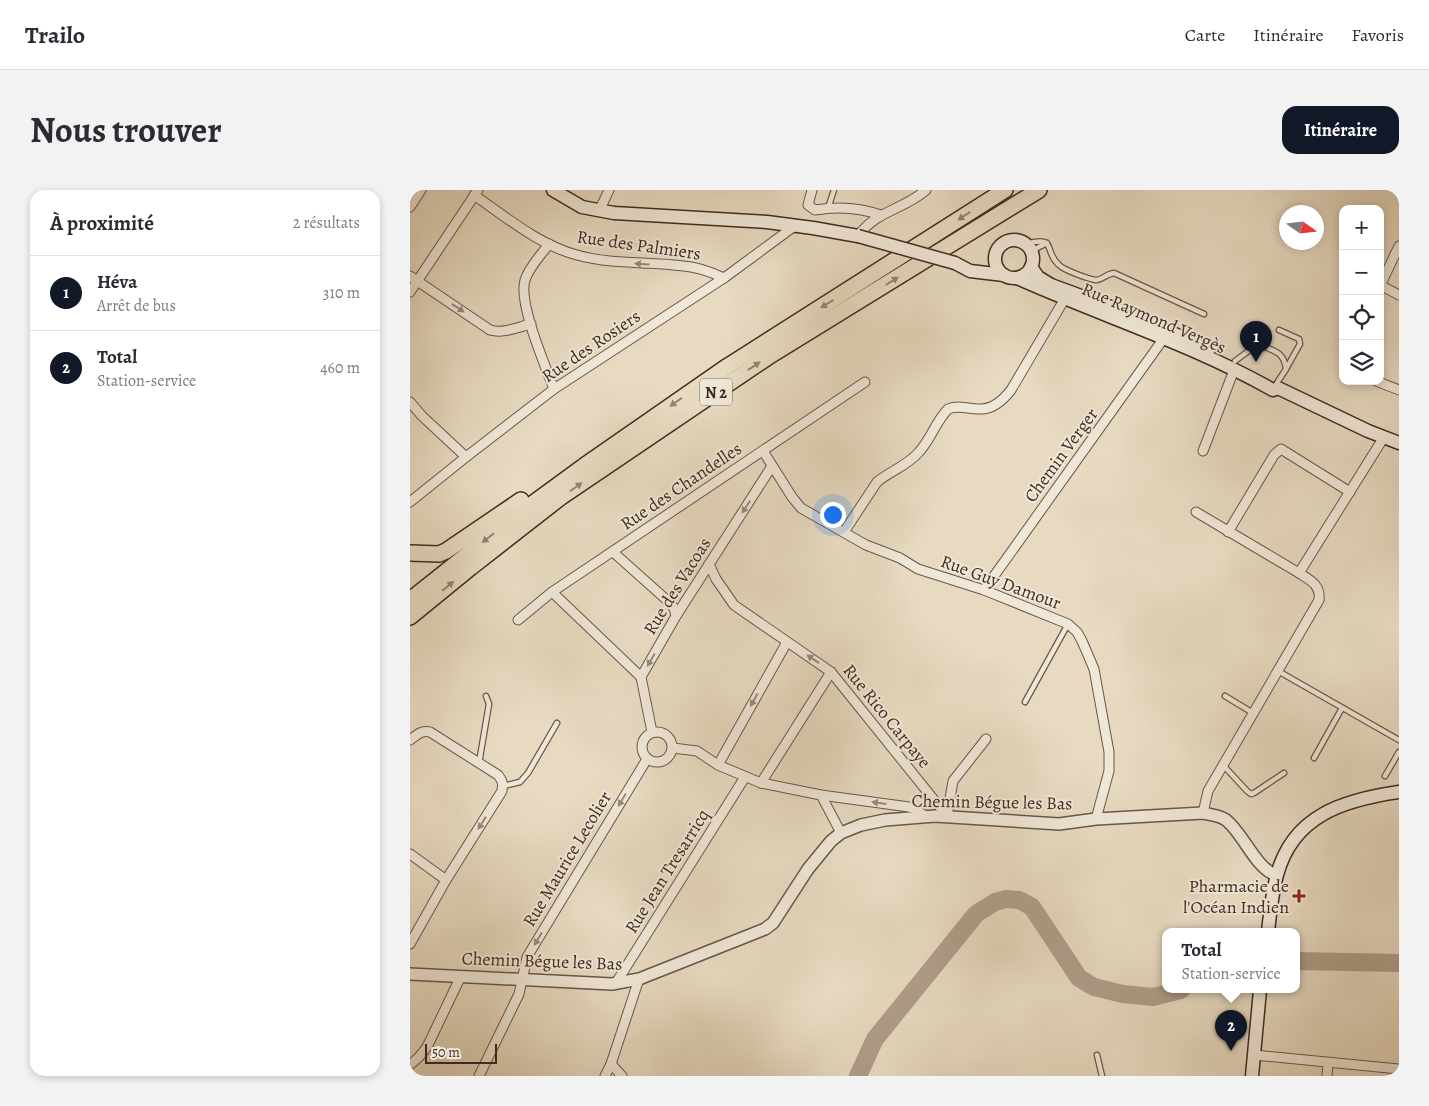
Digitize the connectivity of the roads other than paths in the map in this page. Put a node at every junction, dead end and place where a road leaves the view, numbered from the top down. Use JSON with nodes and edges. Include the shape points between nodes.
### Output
{"nodes":[{"id":1,"x":421,"y":190,"type":"edge"},
{"id":2,"x":553,"y":190,"type":"edge"},
{"id":3,"x":610,"y":190,"type":"edge"},
{"id":4,"x":812,"y":190,"type":"edge"},
{"id":5,"x":834,"y":190,"type":"edge"},
{"id":6,"x":926,"y":190,"type":"edge"},
{"id":7,"x":1005,"y":190,"type":"edge"},
{"id":8,"x":1039,"y":190,"type":"edge"},
{"id":9,"x":476,"y":193,"type":"edge"},
{"id":10,"x":410,"y":207,"type":"edge"},
{"id":11,"x":828,"y":208,"type":"junction"},
{"id":12,"x":599,"y":210,"type":"junction"},
{"id":13,"x":880,"y":215,"type":"junction"},
{"id":14,"x":796,"y":225,"type":"junction"},
{"id":15,"x":858,"y":236,"type":"junction"},
{"id":16,"x":1047,"y":243,"type":"junction"},
{"id":17,"x":549,"y":244,"type":"junction"},
{"id":18,"x":1399,"y":246,"type":"edge"},
{"id":19,"x":1028,"y":247,"type":"junction"},
{"id":20,"x":994,"y":259,"type":"junction"},
{"id":21,"x":955,"y":263,"type":"junction"},
{"id":22,"x":1031,"y":267,"type":"junction"},
{"id":23,"x":1010,"y":277,"type":"junction"},
{"id":24,"x":1384,"y":277,"type":"edge"},
{"id":25,"x":414,"y":278,"type":"edge"},
{"id":26,"x":724,"y":278,"type":"junction"},
{"id":27,"x":1384,"y":287,"type":"edge"},
{"id":28,"x":410,"y":292,"type":"edge"},
{"id":29,"x":1066,"y":295,"type":"junction"},
{"id":30,"x":1399,"y":295,"type":"edge"},
{"id":31,"x":1204,"y":314,"type":"dead end"},
{"id":32,"x":531,"y":324,"type":"junction"},
{"id":33,"x":1279,"y":330,"type":"dead end"},
{"id":34,"x":1164,"y":338,"type":"junction"},
{"id":35,"x":1234,"y":366,"type":"junction"},
{"id":36,"x":1286,"y":369,"type":"junction"},
{"id":37,"x":864,"y":382,"type":"dead end"},
{"id":38,"x":1384,"y":384,"type":"edge"},
{"id":39,"x":1277,"y":386,"type":"junction"},
{"id":40,"x":554,"y":389,"type":"junction"},
{"id":41,"x":1399,"y":390,"type":"edge"},
{"id":42,"x":410,"y":402,"type":"edge"},
{"id":43,"x":1384,"y":437,"type":"junction"},
{"id":44,"x":1399,"y":443,"type":"edge"},
{"id":45,"x":1202,"y":450,"type":"dead end"},
{"id":46,"x":763,"y":451,"type":"junction"},
{"id":47,"x":466,"y":457,"type":"junction"},
{"id":48,"x":584,"y":466,"type":"junction"},
{"id":49,"x":772,"y":466,"type":"junction"},
{"id":50,"x":1350,"y":492,"type":"junction"},
{"id":51,"x":410,"y":502,"type":"edge"},
{"id":52,"x":1196,"y":512,"type":"dead end"},
{"id":53,"x":844,"y":532,"type":"junction"},
{"id":54,"x":1228,"y":532,"type":"junction"},
{"id":55,"x":613,"y":552,"type":"junction"},
{"id":56,"x":410,"y":553,"type":"edge"},
{"id":57,"x":709,"y":564,"type":"junction"},
{"id":58,"x":1299,"y":573,"type":"junction"},
{"id":59,"x":984,"y":590,"type":"junction"},
{"id":60,"x":552,"y":592,"type":"junction"},
{"id":61,"x":410,"y":600,"type":"edge"},
{"id":62,"x":676,"y":616,"type":"junction"},
{"id":63,"x":410,"y":617,"type":"edge"},
{"id":64,"x":518,"y":620,"type":"dead end"},
{"id":65,"x":1068,"y":624,"type":"junction"},
{"id":66,"x":787,"y":642,"type":"junction"},
{"id":67,"x":1278,"y":671,"type":"junction"},
{"id":68,"x":830,"y":672,"type":"junction"},
{"id":69,"x":641,"y":677,"type":"junction"},
{"id":70,"x":486,"y":696,"type":"dead end"},
{"id":71,"x":1225,"y":696,"type":"dead end"},
{"id":72,"x":1025,"y":702,"type":"dead end"},
{"id":73,"x":1342,"y":708,"type":"junction"},
{"id":74,"x":1253,"y":713,"type":"junction"},
{"id":75,"x":557,"y":723,"type":"dead end"},
{"id":76,"x":652,"y":732,"type":"junction"},
{"id":77,"x":986,"y":739,"type":"dead end"},
{"id":78,"x":410,"y":740,"type":"edge"},
{"id":79,"x":1399,"y":740,"type":"edge"},
{"id":80,"x":673,"y":748,"type":"junction"},
{"id":81,"x":1399,"y":752,"type":"edge"},
{"id":82,"x":1314,"y":758,"type":"dead end"},
{"id":83,"x":648,"y":759,"type":"junction"},
{"id":84,"x":479,"y":763,"type":"junction"},
{"id":85,"x":718,"y":765,"type":"junction"},
{"id":86,"x":1223,"y":765,"type":"junction"},
{"id":87,"x":1284,"y":773,"type":"dead end"},
{"id":88,"x":1385,"y":776,"type":"dead end"},
{"id":89,"x":745,"y":777,"type":"junction"},
{"id":90,"x":761,"y":783,"type":"junction"},
{"id":91,"x":503,"y":786,"type":"junction"},
{"id":92,"x":1399,"y":792,"type":"edge"},
{"id":93,"x":821,"y":795,"type":"junction"},
{"id":94,"x":1203,"y":813,"type":"junction"},
{"id":95,"x":925,"y":816,"type":"junction"},
{"id":96,"x":947,"y":816,"type":"junction"},
{"id":97,"x":1096,"y":819,"type":"junction"},
{"id":98,"x":841,"y":833,"type":"junction"},
{"id":99,"x":410,"y":854,"type":"edge"},
{"id":100,"x":1276,"y":875,"type":"junction"},
{"id":101,"x":446,"y":880,"type":"junction"},
{"id":102,"x":1269,"y":928,"type":"edge"},
{"id":103,"x":410,"y":944,"type":"edge"},
{"id":104,"x":410,"y":974,"type":"edge"},
{"id":105,"x":461,"y":976,"type":"junction"},
{"id":106,"x":523,"y":979,"type":"junction"},
{"id":107,"x":639,"y":979,"type":"junction"},
{"id":108,"x":616,"y":983,"type":"junction"},
{"id":109,"x":1260,"y":993,"type":"edge"},
{"id":110,"x":1097,"y":1055,"type":"dead end"},
{"id":111,"x":1254,"y":1055,"type":"junction"},
{"id":112,"x":1328,"y":1063,"type":"junction"},
{"id":113,"x":611,"y":1064,"type":"junction"},
{"id":114,"x":410,"y":1065,"type":"edge"},
{"id":115,"x":1399,"y":1069,"type":"edge"},
{"id":116,"x":479,"y":1076,"type":"edge"},
{"id":117,"x":605,"y":1076,"type":"edge"},
{"id":118,"x":622,"y":1076,"type":"edge"},
{"id":119,"x":1102,"y":1076,"type":"edge"},
{"id":120,"x":1252,"y":1076,"type":"edge"},
{"id":121,"x":1326,"y":1076,"type":"edge"}],
"edges":[{"from":1,"to":10,"type":"street"},
{"from":2,"to":12,"type":"main road","name":"Rue Raymond Vergès","via":[[582,207]]},
{"from":3,"to":12,"type":"street"},
{"from":4,"to":11,"type":"street","via":[[808,206],[815,210]]},
{"from":5,"to":11,"type":"lane"},
{"from":6,"to":13,"type":"street","via":[[911,202]]},
{"from":7,"to":48,"type":"highway","number":"N 2","one_way":true,"via":[[728,366]]},
{"from":63,"to":8,"type":"highway","number":"N 2","one_way":true,"via":[[561,497],[771,355]]},
{"from":9,"to":17,"type":"street","name":"Rue des Palmiers"},
{"from":9,"to":25,"type":"street"},
{"from":11,"to":13,"type":"street","via":[[865,209]]},
{"from":12,"to":14,"type":"main road","name":"Rue Raymond Vergès"},
{"from":13,"to":15,"type":"street"},
{"from":14,"to":15,"type":"main road","name":"Rue Raymond Vergès"},
{"from":14,"to":26,"type":"street","name":"Rue des Rosiers"},
{"from":15,"to":21,"type":"main road","name":"Rue Raymond Vergès","bridge":true},
{"from":16,"to":19,"type":"lane"},
{"from":16,"to":19,"type":"lane","via":[[1038,240]]},
{"from":16,"to":31,"type":"lane","via":[[1058,264],[1069,270],[1095,280],[1114,273]]},
{"from":26,"to":17,"type":"street","name":"Rue des Palmiers","one_way":true,"via":[[683,265],[620,262],[576,255]]},
{"from":17,"to":32,"type":"street","via":[[527,275],[524,286]]},
{"from":18,"to":24,"type":"street"},
{"from":19,"to":20,"type":"main road","via":[[1019,241],[1005,242]]},
{"from":19,"to":22,"type":"main road","via":[[1033,256]]},
{"from":20,"to":21,"type":"main road","name":"Rue Raymond Vergès","via":[[976,265]]},
{"from":20,"to":23,"type":"main road","via":[[998,268]]},
{"from":21,"to":23,"type":"main road","name":"Rue Raymond Vergès","via":[[970,271]]},
{"from":22,"to":23,"type":"main road","via":[[1024,275]]},
{"from":22,"to":29,"type":"main road","name":"Rue Raymond Vergès","via":[[1038,277]]},
{"from":23,"to":29,"type":"main road","name":"Rue Raymond Vergès"},
{"from":25,"to":28,"type":"street"},
{"from":25,"to":32,"type":"street","one_way":true,"via":[[490,330],[504,331]]},
{"from":26,"to":40,"type":"street","name":"Rue des Rosiers"},
{"from":27,"to":30,"type":"street"},
{"from":29,"to":34,"type":"main road","name":"Rue Raymond Vergès"},
{"from":29,"to":35,"type":"main road","name":"Rue Raymond Vergès","via":[[1174,333]]},
{"from":29,"to":53,"type":"street","via":[[1004,398],[981,409],[963,406],[948,409],[918,454],[877,482]]},
{"from":32,"to":40,"type":"street"},
{"from":33,"to":36,"type":"lane","via":[[1299,340],[1300,344]]},
{"from":34,"to":35,"type":"main road","name":"Rue Raymond Vergès"},
{"from":34,"to":59,"type":"street","name":"Chemin Verger"},
{"from":35,"to":36,"type":"lane","via":[[1258,344],[1281,354]]},
{"from":35,"to":39,"type":"main road","name":"Rue Raymond Vergès","via":[[1273,390]]},
{"from":35,"to":45,"type":"street"},
{"from":36,"to":39,"type":"lane"},
{"from":37,"to":46,"type":"street","name":"Rue des Chandelles"},
{"from":38,"to":41,"type":"street"},
{"from":39,"to":43,"type":"main road","name":"Rue Raymond Vergès"},
{"from":40,"to":47,"type":"street","name":"Rue des Rosiers"},
{"from":42,"to":47,"type":"street"},
{"from":43,"to":44,"type":"main road","name":"Rue Raymond Vergès"},
{"from":43,"to":50,"type":"street"},
{"from":46,"to":49,"type":"street","name":"Rue Guy Damour"},
{"from":46,"to":55,"type":"street","name":"Rue des Chandelles"},
{"from":47,"to":51,"type":"street","name":"Rue des Rosiers"},
{"from":48,"to":56,"type":"highway","via":[[557,475],[446,552]]},
{"from":48,"to":61,"type":"highway","number":"N 2","one_way":true},
{"from":49,"to":53,"type":"street","name":"Rue Guy Damour","via":[[796,504]]},
{"from":49,"to":57,"type":"street","name":"Rue des Vacoas","one_way":true},
{"from":50,"to":54,"type":"street","via":[[1281,449],[1274,455]]},
{"from":50,"to":58,"type":"street"},
{"from":52,"to":54,"type":"street"},
{"from":53,"to":59,"type":"street","name":"Rue Guy Damour","via":[[918,569]]},
{"from":54,"to":58,"type":"street"},
{"from":55,"to":60,"type":"street","name":"Rue des Chandelles"},
{"from":55,"to":62,"type":"street","via":[[669,602]]},
{"from":57,"to":62,"type":"street","name":"Rue des Vacoas"},
{"from":57,"to":66,"type":"street","name":"Rue Rico Carpaye","via":[[734,605]]},
{"from":58,"to":67,"type":"street","via":[[1315,584],[1320,592],[1319,600]]},
{"from":59,"to":65,"type":"street","name":"Rue Guy Damour"},
{"from":60,"to":64,"type":"street","name":"Rue des Chandelles"},
{"from":60,"to":69,"type":"street"},
{"from":62,"to":69,"type":"street","name":"Rue des Vacoas","one_way":true},
{"from":65,"to":72,"type":"lane"},
{"from":65,"to":97,"type":"street","name":"Rue Guy Damour","via":[[1082,641],[1094,670],[1109,752],[1108,771]]},
{"from":68,"to":66,"type":"street","name":"Rue Rico Carpaye","one_way":true},
{"from":66,"to":85,"type":"street","one_way":true},
{"from":67,"to":73,"type":"lane"},
{"from":67,"to":74,"type":"street"},
{"from":68,"to":90,"type":"street"},
{"from":68,"to":96,"type":"street","name":"Rue Rico Carpaye"},
{"from":69,"to":76,"type":"street"},
{"from":70,"to":84,"type":"lane","via":[[489,704]]},
{"from":71,"to":74,"type":"lane"},
{"from":73,"to":79,"type":"lane"},
{"from":73,"to":82,"type":"lane"},
{"from":74,"to":86,"type":"street"},
{"from":75,"to":91,"type":"lane","via":[[528,773],[520,782]]},
{"from":76,"to":80,"type":"street","via":[[667,736]]},
{"from":76,"to":83,"type":"street","via":[[646,736],[642,748]]},
{"from":77,"to":96,"type":"street","via":[[952,782]]},
{"from":78,"to":84,"type":"street","via":[[419,733],[430,732]]},
{"from":80,"to":83,"type":"street","via":[[664,760]]},
{"from":80,"to":85,"type":"street","via":[[697,751]]},
{"from":81,"to":88,"type":"lane"},
{"from":83,"to":106,"type":"street","name":"Rue Maurice Lecolier","one_way":true,"via":[[527,957]]},
{"from":84,"to":91,"type":"street","via":[[498,775]]},
{"from":85,"to":89,"type":"street"},
{"from":86,"to":87,"type":"lane","via":[[1251,794]]},
{"from":86,"to":94,"type":"street","via":[[1208,791]]},
{"from":89,"to":90,"type":"street"},
{"from":89,"to":108,"type":"street","name":"Rue Jean Tresarricq"},
{"from":90,"to":93,"type":"street"},
{"from":91,"to":101,"type":"street","one_way":true},
{"from":92,"to":100,"type":"main road","via":[[1342,805],[1314,818],[1295,836]]},
{"from":95,"to":93,"type":"street","one_way":true,"via":[[909,807]]},
{"from":93,"to":98,"type":"street"},
{"from":94,"to":97,"type":"street","name":"Chemin Bégue les Bas"},
{"from":94,"to":100,"type":"street","name":"Chemin Bégue les Bas","via":[[1226,820],[1260,862]]},
{"from":95,"to":96,"type":"street","name":"Chemin Bégue les Bas"},
{"from":95,"to":98,"type":"street","name":"Chemin Bégue les Bas","via":[[886,820]]},
{"from":96,"to":97,"type":"street","name":"Chemin Bégue les Bas","via":[[1059,824]]},
{"from":98,"to":107,"type":"street","name":"Chemin Bégue les Bas","via":[[808,869],[773,924]]},
{"from":99,"to":101,"type":"street"},
{"from":100,"to":102,"type":"main road"},
{"from":101,"to":103,"type":"street"},
{"from":104,"to":105,"type":"street","name":"Chemin Bégue les Bas"},
{"from":105,"to":106,"type":"street","name":"Chemin Bégue les Bas"},
{"from":105,"to":114,"type":"street","via":[[427,1047]]},
{"from":106,"to":108,"type":"street","name":"Chemin Bégue les Bas"},
{"from":106,"to":116,"type":"street","name":"Rue Maurice Lecolier","via":[[520,994]]},
{"from":107,"to":108,"type":"street","name":"Chemin Bégue les Bas"},
{"from":107,"to":113,"type":"street"},
{"from":109,"to":111,"type":"main road"},
{"from":110,"to":119,"type":"lane"},
{"from":111,"to":112,"type":"street"},
{"from":111,"to":120,"type":"main road"},
{"from":112,"to":115,"type":"street"},
{"from":112,"to":121,"type":"street"},
{"from":113,"to":117,"type":"street"},
{"from":113,"to":118,"type":"street"}]}
